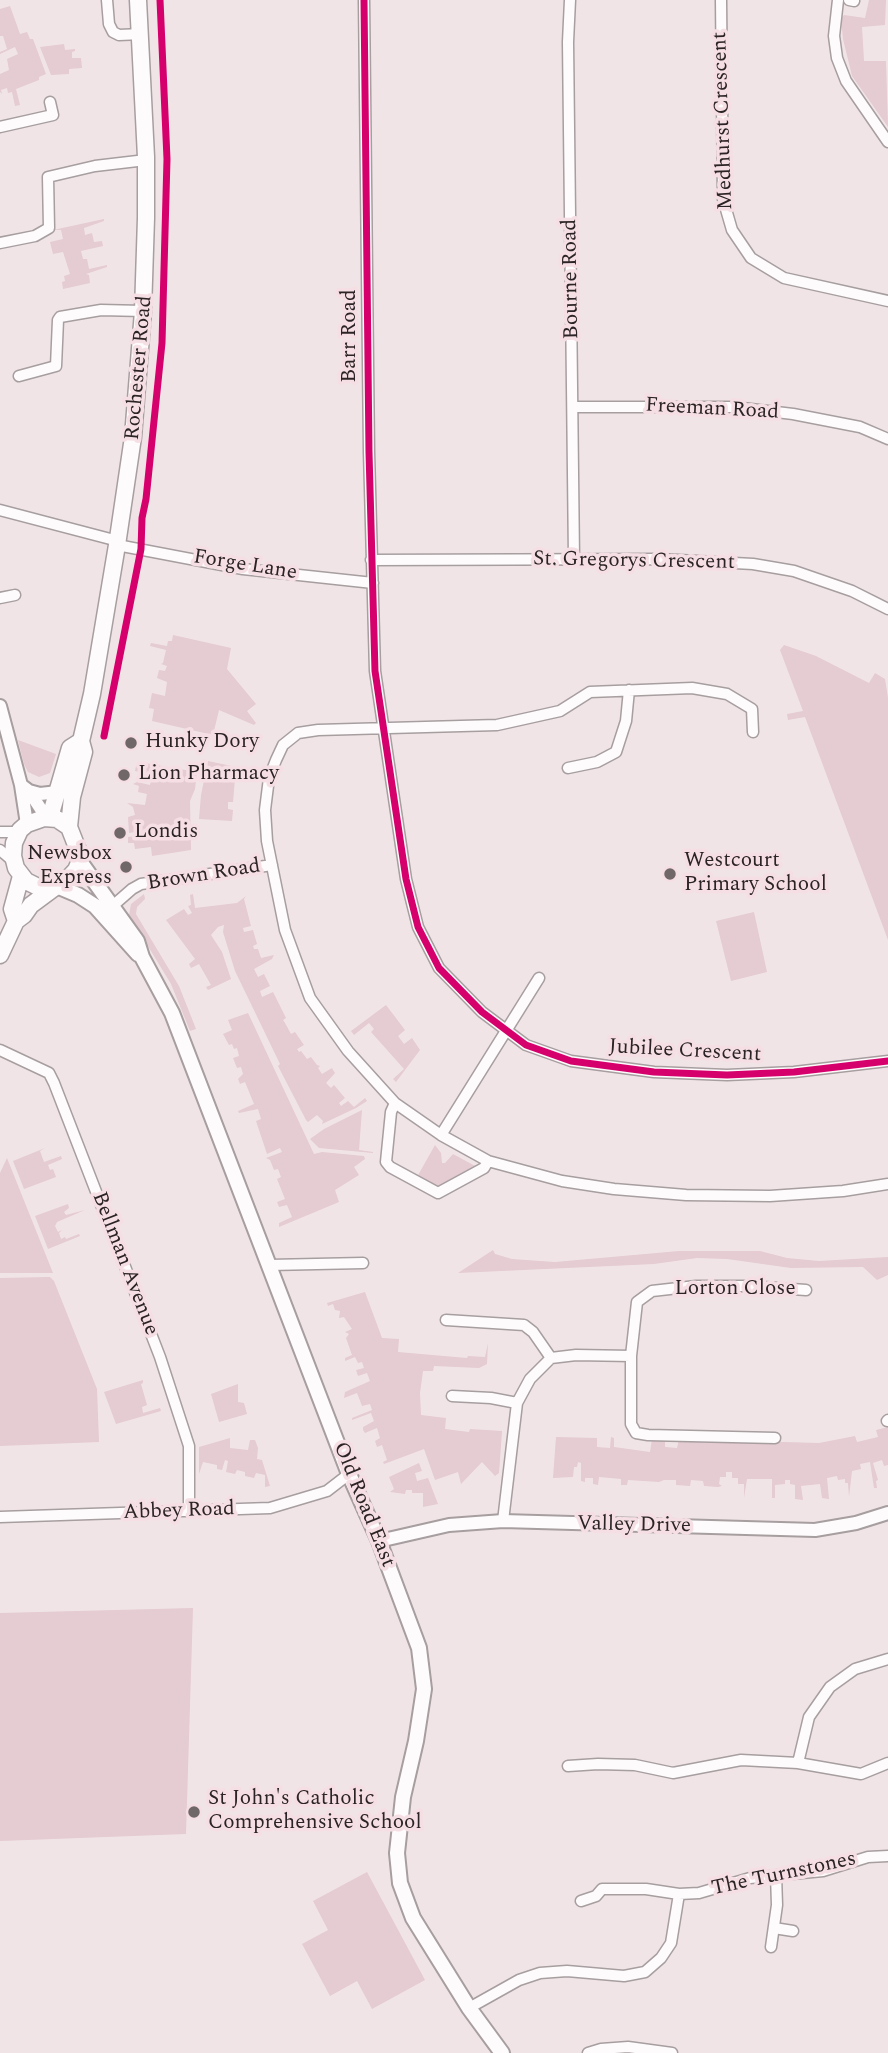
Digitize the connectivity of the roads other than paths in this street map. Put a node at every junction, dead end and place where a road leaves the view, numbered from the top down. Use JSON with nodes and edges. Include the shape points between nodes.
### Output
{"nodes":[{"id":1,"x":107,"y":0,"type":"edge"},
{"id":2,"x":138,"y":0,"type":"edge"},
{"id":3,"x":364,"y":0,"type":"edge"},
{"id":4,"x":570,"y":0,"type":"edge"},
{"id":5,"x":720,"y":0,"type":"edge"},
{"id":6,"x":838,"y":0,"type":"edge"},
{"id":7,"x":142,"y":34,"type":"junction"},
{"id":8,"x":50,"y":102,"type":"dead end"},
{"id":9,"x":0,"y":127,"type":"edge"},
{"id":10,"x":888,"y":142,"type":"edge"},
{"id":11,"x":146,"y":160,"type":"junction"},
{"id":12,"x":0,"y":243,"type":"edge"},
{"id":13,"x":888,"y":301,"type":"edge"},
{"id":14,"x":143,"y":311,"type":"junction"},
{"id":15,"x":19,"y":376,"type":"dead end"},
{"id":16,"x":573,"y":407,"type":"junction"},
{"id":17,"x":888,"y":439,"type":"edge"},
{"id":18,"x":0,"y":510,"type":"edge"},
{"id":19,"x":118,"y":543,"type":"junction"},
{"id":20,"x":574,"y":559,"type":"junction"},
{"id":21,"x":371,"y":560,"type":"junction"},
{"id":22,"x":373,"y":583,"type":"junction"},
{"id":23,"x":15,"y":595,"type":"dead end"},
{"id":24,"x":0,"y":598,"type":"edge"},
{"id":25,"x":888,"y":609,"type":"edge"},
{"id":26,"x":375,"y":671,"type":"joint"},
{"id":27,"x":629,"y":690,"type":"junction"},
{"id":28,"x":0,"y":706,"type":"edge"},
{"id":29,"x":384,"y":728,"type":"junction"},
{"id":30,"x":754,"y":732,"type":"dead end"},
{"id":31,"x":81,"y":741,"type":"junction"},
{"id":32,"x":568,"y":768,"type":"dead end"},
{"id":33,"x":25,"y":788,"type":"junction"},
{"id":34,"x":58,"y":792,"type":"junction"},
{"id":35,"x":48,"y":817,"type":"junction"},
{"id":36,"x":69,"y":827,"type":"junction"},
{"id":37,"x":23,"y":828,"type":"junction"},
{"id":38,"x":0,"y":832,"type":"edge"},
{"id":39,"x":0,"y":850,"type":"edge"},
{"id":40,"x":79,"y":860,"type":"junction"},
{"id":41,"x":272,"y":865,"type":"junction"},
{"id":42,"x":17,"y":869,"type":"junction"},
{"id":43,"x":56,"y":887,"type":"junction"},
{"id":44,"x":108,"y":911,"type":"junction"},
{"id":45,"x":16,"y":921,"type":"junction"},
{"id":46,"x":0,"y":955,"type":"edge"},
{"id":47,"x":539,"y":978,"type":"dead end"},
{"id":48,"x":506,"y":1031,"type":"junction"},
{"id":49,"x":0,"y":1050,"type":"edge"},
{"id":50,"x":888,"y":1061,"type":"edge"},
{"id":51,"x":396,"y":1103,"type":"junction"},
{"id":52,"x":441,"y":1135,"type":"junction"},
{"id":53,"x":488,"y":1161,"type":"junction"},
{"id":54,"x":888,"y":1184,"type":"edge"},
{"id":55,"x":363,"y":1264,"type":"dead end"},
{"id":56,"x":270,"y":1265,"type":"junction"},
{"id":57,"x":806,"y":1290,"type":"dead end"},
{"id":58,"x":446,"y":1320,"type":"dead end"},
{"id":59,"x":631,"y":1356,"type":"junction"},
{"id":60,"x":551,"y":1358,"type":"junction"},
{"id":61,"x":452,"y":1396,"type":"dead end"},
{"id":62,"x":517,"y":1403,"type":"junction"},
{"id":63,"x":775,"y":1438,"type":"dead end"},
{"id":64,"x":349,"y":1474,"type":"junction"},
{"id":65,"x":189,"y":1511,"type":"junction"},
{"id":66,"x":888,"y":1513,"type":"edge"},
{"id":67,"x":0,"y":1517,"type":"edge"},
{"id":68,"x":503,"y":1521,"type":"junction"},
{"id":69,"x":379,"y":1541,"type":"junction"},
{"id":70,"x":888,"y":1659,"type":"edge"},
{"id":71,"x":798,"y":1763,"type":"junction"},
{"id":72,"x":888,"y":1763,"type":"edge"},
{"id":73,"x":568,"y":1766,"type":"dead end"},
{"id":74,"x":888,"y":1856,"type":"edge"},
{"id":75,"x":776,"y":1875,"type":"junction"},
{"id":76,"x":679,"y":1894,"type":"junction"},
{"id":77,"x":581,"y":1902,"type":"dead end"},
{"id":78,"x":774,"y":1928,"type":"junction"},
{"id":79,"x":793,"y":1931,"type":"dead end"},
{"id":80,"x":771,"y":1947,"type":"dead end"},
{"id":81,"x":469,"y":2008,"type":"junction"},
{"id":82,"x":502,"y":2053,"type":"edge"},
{"id":83,"x":588,"y":2053,"type":"edge"},
{"id":84,"x":672,"y":2053,"type":"edge"}],
"edges":[{"from":1,"to":7,"type":"street","via":[[111,31]]},
{"from":2,"to":7,"type":"main road","name":"Rochester Road"},
{"from":3,"to":21,"type":"street","name":"Barr Road"},
{"from":4,"to":16,"type":"street","name":"Bourne Road"},
{"from":5,"to":13,"type":"street","name":"Medhurst Crescent","via":[[723,199],[732,230],[751,258],[784,278]]},
{"from":6,"to":10,"type":"street","via":[[837,58],[846,80]]},
{"from":7,"to":11,"type":"main road","name":"Rochester Road"},
{"from":8,"to":9,"type":"street","via":[[53,114]]},
{"from":11,"to":12,"type":"street","via":[[48,177],[49,228],[35,236]]},
{"from":11,"to":14,"type":"main road","name":"Rochester Road"},
{"from":14,"to":15,"type":"street","via":[[101,310],[60,317],[56,366]]},
{"from":14,"to":19,"type":"main road","name":"Rochester Road","via":[[133,437]]},
{"from":16,"to":17,"type":"street","name":"Freeman Road","via":[[734,407],[860,427]]},
{"from":16,"to":20,"type":"street","name":"Bourne Road"},
{"from":18,"to":19,"type":"street","name":"Forge Lane"},
{"from":19,"to":22,"type":"street","name":"Forge Lane","via":[[243,569]]},
{"from":19,"to":31,"type":"main road","name":"Rochester Road"},
{"from":20,"to":21,"type":"street","name":"St. Gregorys Crescent"},
{"from":20,"to":25,"type":"street","name":"St. Gregorys Crescent","via":[[753,564],[794,571]]},
{"from":21,"to":22,"type":"street","name":"Barr Road"},
{"from":22,"to":26,"type":"street","name":"Barr Road"},
{"from":23,"to":24,"type":"street"},
{"from":26,"to":29,"type":"street","name":"Jubilee Crescent"},
{"from":27,"to":29,"type":"street","via":[[590,692],[561,711],[496,725]]},
{"from":27,"to":30,"type":"street","via":[[692,688],[727,694],[752,709]]},
{"from":27,"to":32,"type":"street","via":[[616,752]]},
{"from":28,"to":33,"type":"street"},
{"from":29,"to":41,"type":"street","via":[[298,733],[283,745],[269,778],[265,810]]},
{"from":29,"to":48,"type":"street","name":"Jubilee Crescent","via":[[406,879],[418,927],[439,968]]},
{"from":31,"to":34,"type":"main road","name":"Rochester Road","via":[[70,748]]},
{"from":31,"to":36,"type":"main road","name":"Rochester Road","via":[[84,752]]},
{"from":33,"to":34,"type":"street","via":[[43,794]]},
{"from":33,"to":35,"type":"street"},
{"from":33,"to":37,"type":"street"},
{"from":34,"to":35,"type":"main road","name":"Rochester Road"},
{"from":35,"to":36,"type":"main road"},
{"from":35,"to":37,"type":"main road"},
{"from":36,"to":40,"type":"main road"},
{"from":37,"to":38,"type":"street"},
{"from":37,"to":42,"type":"main road","via":[[13,847]]},
{"from":39,"to":42,"type":"street"},
{"from":40,"to":43,"type":"main road","via":[[73,875]]},
{"from":40,"to":44,"type":"main road","name":"Old Road East"},
{"from":41,"to":44,"type":"street","name":"Brown Road","via":[[141,884]]},
{"from":41,"to":51,"type":"street","via":[[285,930],[310,998],[348,1051]]},
{"from":42,"to":43,"type":"main road","via":[[33,885]]},
{"from":42,"to":45,"type":"main road","via":[[12,909]]},
{"from":43,"to":44,"type":"main road","name":"Old Road East"},
{"from":43,"to":45,"type":"main road"},
{"from":44,"to":56,"type":"main road","name":"Old Road East","via":[[135,938],[172,1013]]},
{"from":45,"to":46,"type":"main road"},
{"from":47,"to":48,"type":"street"},
{"from":48,"to":50,"type":"street","name":"Jubilee Crescent","via":[[526,1045],[571,1061],[654,1072],[774,1074]]},
{"from":48,"to":52,"type":"street"},
{"from":49,"to":65,"type":"street","name":"Bellman Avenue","via":[[49,1073],[54,1083],[160,1357],[189,1446]]},
{"from":51,"to":52,"type":"street"},
{"from":51,"to":53,"type":"street","via":[[386,1162],[390,1167],[438,1193],[482,1169]]},
{"from":52,"to":53,"type":"street"},
{"from":53,"to":54,"type":"street","via":[[562,1181],[686,1195],[770,1196]]},
{"from":55,"to":56,"type":"street"},
{"from":56,"to":64,"type":"main road","name":"Old Road East"},
{"from":57,"to":59,"type":"street","name":"Lorton Close","via":[[696,1286],[652,1291],[637,1302]]},
{"from":58,"to":60,"type":"street","via":[[524,1325]]},
{"from":59,"to":60,"type":"street"},
{"from":59,"to":63,"type":"street","name":"Lorton Close","via":[[631,1424],[636,1433]]},
{"from":60,"to":62,"type":"street","via":[[530,1379]]},
{"from":61,"to":62,"type":"street"},
{"from":62,"to":68,"type":"street"},
{"from":64,"to":65,"type":"street","name":"Abbey Road","via":[[330,1489],[270,1508]]},
{"from":64,"to":69,"type":"main road","name":"Old Road East"},
{"from":65,"to":67,"type":"street","name":"Abbey Road"},
{"from":66,"to":68,"type":"street","name":"Valley Drive","via":[[815,1530]]},
{"from":68,"to":69,"type":"street","name":"Valley Drive","via":[[449,1525]]},
{"from":69,"to":81,"type":"main road","name":"Old Road East","via":[[419,1648],[424,1689],[403,1797],[397,1853],[400,1883],[413,1918]]},
{"from":70,"to":71,"type":"street","via":[[855,1669],[830,1687],[809,1717]]},
{"from":71,"to":72,"type":"street","via":[[856,1774]]},
{"from":71,"to":73,"type":"street","via":[[741,1760],[673,1773],[635,1765]]},
{"from":74,"to":75,"type":"street","name":"The Turnstones","via":[[868,1857],[823,1871]]},
{"from":75,"to":76,"type":"street","name":"The Turnstones"},
{"from":75,"to":78,"type":"street"},
{"from":76,"to":77,"type":"street","name":"The Turnstones","via":[[601,1889]]},
{"from":76,"to":81,"type":"street","via":[[671,1943],[645,1972],[624,1976],[540,1973]]},
{"from":78,"to":79,"type":"street"},
{"from":78,"to":80,"type":"street"},
{"from":81,"to":82,"type":"main road","name":"Old Road East"},
{"from":83,"to":84,"type":"street","via":[[628,2048]]}]}
